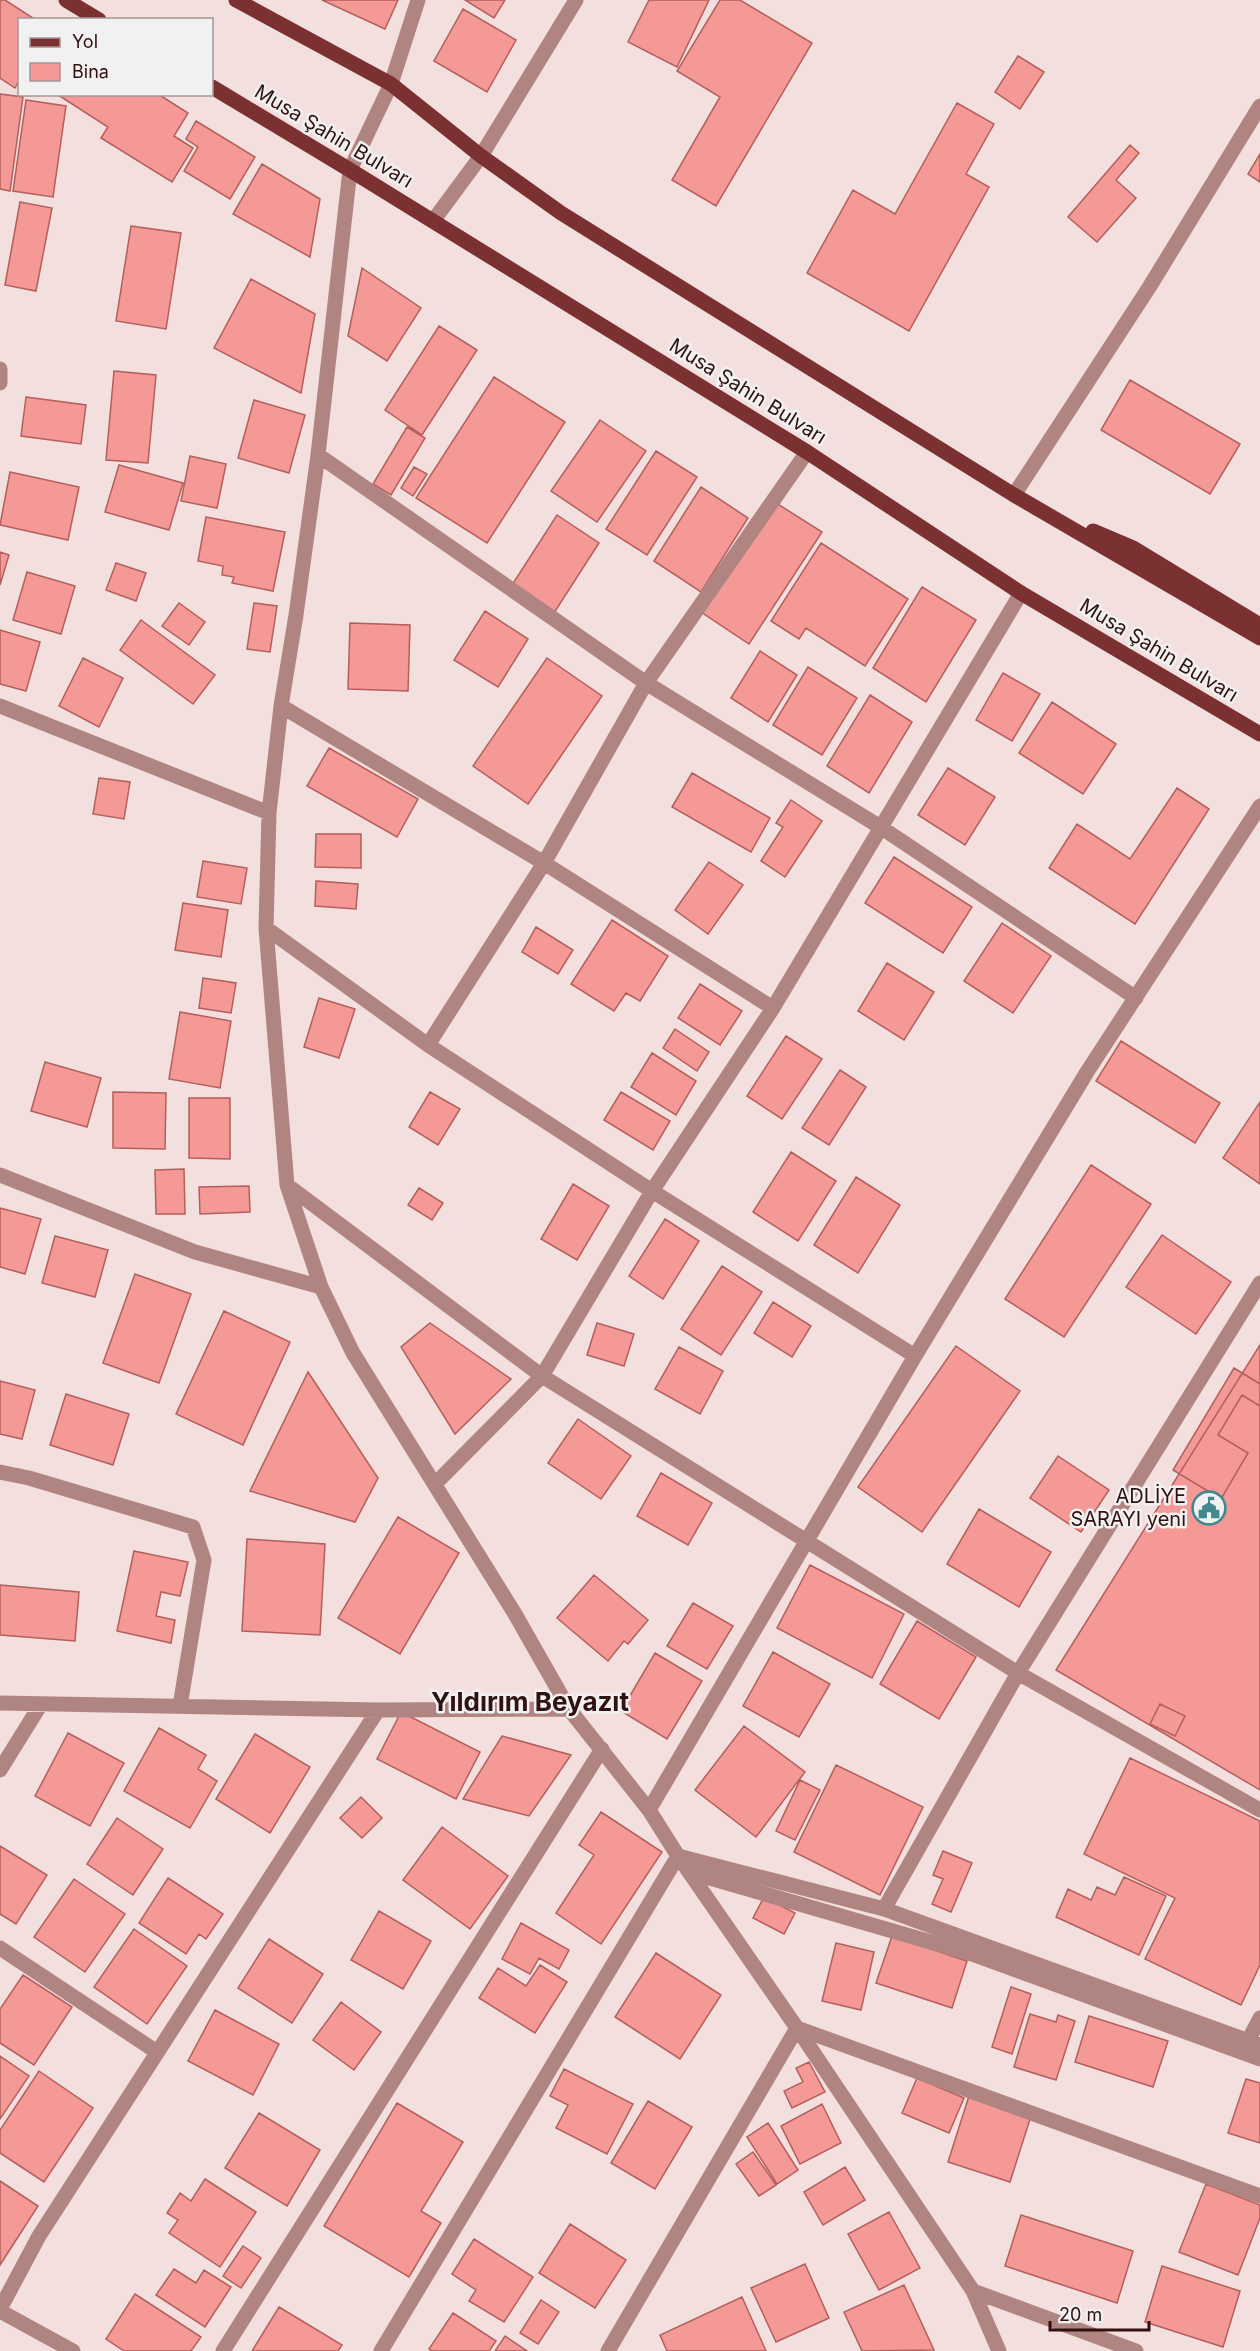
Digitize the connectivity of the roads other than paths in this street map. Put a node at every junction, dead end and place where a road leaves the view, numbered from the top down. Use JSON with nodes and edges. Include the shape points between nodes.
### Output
{"nodes":[{"id":1,"x":66,"y":0,"type":"edge"},
{"id":2,"x":236,"y":0,"type":"edge"},
{"id":3,"x":418,"y":0,"type":"edge"},
{"id":4,"x":576,"y":0,"type":"edge"},
{"id":5,"x":96,"y":18,"type":"edge"},
{"id":6,"x":391,"y":84,"type":"junction"},
{"id":7,"x":213,"y":88,"type":"edge"},
{"id":8,"x":1260,"y":106,"type":"edge"},
{"id":9,"x":481,"y":156,"type":"junction"},
{"id":10,"x":350,"y":170,"type":"junction"},
{"id":11,"x":433,"y":221,"type":"junction"},
{"id":12,"x":0,"y":369,"type":"edge"},
{"id":13,"x":0,"y":383,"type":"edge"},
{"id":14,"x":807,"y":452,"type":"junction"},
{"id":15,"x":318,"y":456,"type":"junction"},
{"id":16,"x":1014,"y":495,"type":"junction"},
{"id":17,"x":1021,"y":593,"type":"junction"},
{"id":18,"x":1260,"y":625,"type":"edge"},
{"id":19,"x":1260,"y":638,"type":"edge"},
{"id":20,"x":646,"y":683,"type":"junction"},
{"id":21,"x":0,"y":706,"type":"edge"},
{"id":22,"x":281,"y":706,"type":"junction"},
{"id":23,"x":1260,"y":734,"type":"edge"},
{"id":24,"x":1260,"y":806,"type":"edge"},
{"id":25,"x":269,"y":813,"type":"junction"},
{"id":26,"x":882,"y":828,"type":"junction"},
{"id":27,"x":544,"y":863,"type":"junction"},
{"id":28,"x":266,"y":928,"type":"junction"},
{"id":29,"x":1136,"y":998,"type":"junction"},
{"id":30,"x":773,"y":1008,"type":"junction"},
{"id":31,"x":428,"y":1045,"type":"junction"},
{"id":32,"x":0,"y":1175,"type":"edge"},
{"id":33,"x":287,"y":1185,"type":"junction"},
{"id":34,"x":652,"y":1191,"type":"junction"},
{"id":35,"x":1260,"y":1283,"type":"edge"},
{"id":36,"x":321,"y":1287,"type":"junction"},
{"id":37,"x":915,"y":1356,"type":"junction"},
{"id":38,"x":542,"y":1376,"type":"junction"},
{"id":39,"x":0,"y":1472,"type":"edge"},
{"id":40,"x":435,"y":1484,"type":"junction"},
{"id":41,"x":808,"y":1541,"type":"junction"},
{"id":42,"x":1018,"y":1673,"type":"junction"},
{"id":43,"x":0,"y":1703,"type":"edge"},
{"id":44,"x":41,"y":1704,"type":"junction"},
{"id":45,"x":180,"y":1706,"type":"junction"},
{"id":46,"x":569,"y":1709,"type":"junction"},
{"id":47,"x":378,"y":1710,"type":"junction"},
{"id":48,"x":603,"y":1749,"type":"junction"},
{"id":49,"x":0,"y":1770,"type":"edge"},
{"id":50,"x":649,"y":1810,"type":"junction"},
{"id":51,"x":1260,"y":1810,"type":"edge"},
{"id":52,"x":678,"y":1856,"type":"junction"},
{"id":53,"x":689,"y":1872,"type":"junction"},
{"id":54,"x":884,"y":1910,"type":"junction"},
{"id":55,"x":0,"y":1948,"type":"edge"},
{"id":56,"x":1260,"y":2018,"type":"edge"},
{"id":57,"x":797,"y":2028,"type":"junction"},
{"id":58,"x":1254,"y":2043,"type":"edge"},
{"id":59,"x":157,"y":2052,"type":"junction"},
{"id":60,"x":1260,"y":2059,"type":"edge"},
{"id":61,"x":1260,"y":2196,"type":"edge"},
{"id":62,"x":973,"y":2291,"type":"junction"},
{"id":63,"x":0,"y":2310,"type":"edge"},
{"id":64,"x":73,"y":2351,"type":"edge"},
{"id":65,"x":223,"y":2351,"type":"edge"},
{"id":66,"x":381,"y":2351,"type":"edge"},
{"id":67,"x":608,"y":2351,"type":"edge"},
{"id":68,"x":999,"y":2351,"type":"edge"},
{"id":69,"x":1136,"y":2351,"type":"edge"}],
"edges":[{"from":1,"to":5,"type":"main road"},
{"from":2,"to":6,"type":"main road"},
{"from":3,"to":6,"type":"street"},
{"from":4,"to":9,"type":"street"},
{"from":6,"to":9,"type":"main road"},
{"from":6,"to":10,"type":"street"},
{"from":7,"to":10,"type":"main road","name":"Musa Şahin Bulvarı"},
{"from":8,"to":16,"type":"street"},
{"from":9,"to":11,"type":"street"},
{"from":9,"to":16,"type":"main road","via":[[561,213]]},
{"from":10,"to":11,"type":"main road","name":"Musa Şahin Bulvarı"},
{"from":10,"to":15,"type":"street"},
{"from":11,"to":14,"type":"main road","name":"Musa Şahin Bulvarı"},
{"from":12,"to":13,"type":"street"},
{"from":14,"to":17,"type":"main road","name":"Musa Şahin Bulvarı"},
{"from":14,"to":20,"type":"street"},
{"from":15,"to":20,"type":"street"},
{"from":15,"to":22,"type":"street"},
{"from":16,"to":18,"type":"main road","via":[[1134,548]]},
{"from":16,"to":19,"type":"main road"},
{"from":17,"to":23,"type":"main road","name":"Musa Şahin Bulvarı"},
{"from":17,"to":26,"type":"street"},
{"from":20,"to":26,"type":"street"},
{"from":20,"to":27,"type":"street"},
{"from":21,"to":25,"type":"street"},
{"from":22,"to":25,"type":"street"},
{"from":22,"to":27,"type":"street"},
{"from":24,"to":29,"type":"street"},
{"from":25,"to":28,"type":"street"},
{"from":26,"to":29,"type":"street"},
{"from":26,"to":30,"type":"street"},
{"from":27,"to":30,"type":"street"},
{"from":27,"to":31,"type":"street"},
{"from":28,"to":31,"type":"street"},
{"from":28,"to":33,"type":"street"},
{"from":29,"to":37,"type":"street"},
{"from":30,"to":34,"type":"street"},
{"from":31,"to":34,"type":"street"},
{"from":32,"to":36,"type":"street","via":[[195,1252]]},
{"from":33,"to":36,"type":"street"},
{"from":33,"to":38,"type":"street"},
{"from":34,"to":37,"type":"street"},
{"from":34,"to":38,"type":"street"},
{"from":35,"to":42,"type":"street"},
{"from":36,"to":40,"type":"street","via":[[353,1353]]},
{"from":37,"to":41,"type":"street"},
{"from":38,"to":40,"type":"street"},
{"from":38,"to":41,"type":"street"},
{"from":39,"to":45,"type":"street","via":[[193,1527],[204,1560]]},
{"from":40,"to":46,"type":"street"},
{"from":41,"to":42,"type":"street"},
{"from":41,"to":50,"type":"street"},
{"from":42,"to":51,"type":"street"},
{"from":42,"to":54,"type":"street"},
{"from":43,"to":44,"type":"street"},
{"from":44,"to":45,"type":"street"},
{"from":44,"to":49,"type":"street"},
{"from":45,"to":47,"type":"street"},
{"from":46,"to":47,"type":"street"},
{"from":46,"to":48,"type":"street"},
{"from":47,"to":59,"type":"street"},
{"from":48,"to":50,"type":"street"},
{"from":48,"to":65,"type":"street"},
{"from":50,"to":52,"type":"street"},
{"from":52,"to":53,"type":"street"},
{"from":52,"to":54,"type":"street"},
{"from":52,"to":66,"type":"street"},
{"from":53,"to":57,"type":"street"},
{"from":53,"to":60,"type":"street","via":[[972,1954]]},
{"from":54,"to":58,"type":"street"},
{"from":55,"to":59,"type":"street"},
{"from":56,"to":58,"type":"street"},
{"from":57,"to":61,"type":"street"},
{"from":57,"to":62,"type":"street"},
{"from":57,"to":67,"type":"street"},
{"from":59,"to":63,"type":"street","via":[[39,2236]]},
{"from":62,"to":68,"type":"street"},
{"from":62,"to":69,"type":"street"},
{"from":63,"to":64,"type":"street"}]}
